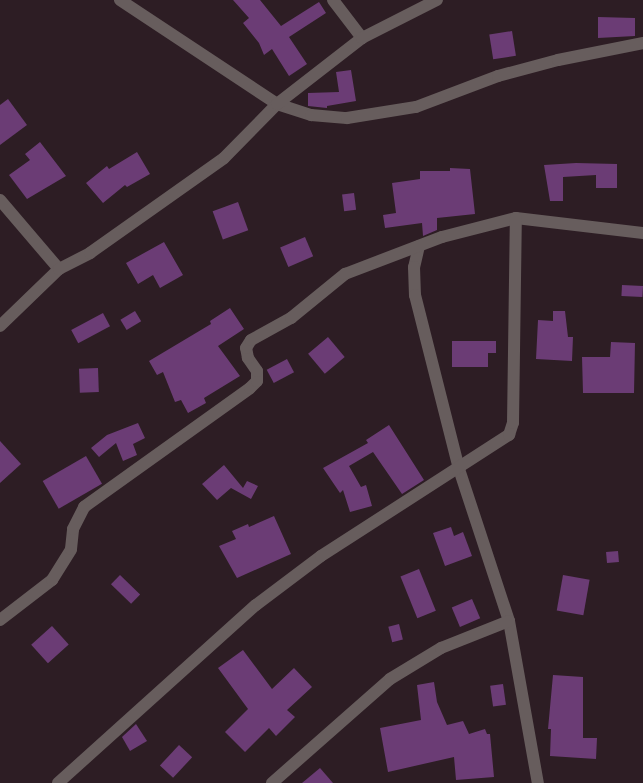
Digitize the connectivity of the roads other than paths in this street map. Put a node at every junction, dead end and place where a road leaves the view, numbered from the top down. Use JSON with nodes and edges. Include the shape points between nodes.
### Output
{"nodes":[{"id":1,"x":120,"y":0,"type":"edge"},
{"id":2,"x":333,"y":0,"type":"edge"},
{"id":3,"x":437,"y":0,"type":"edge"},
{"id":4,"x":362,"y":38,"type":"junction"},
{"id":5,"x":643,"y":43,"type":"edge"},
{"id":6,"x":277,"y":104,"type":"junction"},
{"id":7,"x":0,"y":200,"type":"edge"},
{"id":8,"x":516,"y":218,"type":"junction"},
{"id":9,"x":643,"y":233,"type":"edge"},
{"id":10,"x":419,"y":246,"type":"junction"},
{"id":11,"x":59,"y":269,"type":"junction"},
{"id":12,"x":0,"y":326,"type":"edge"},
{"id":13,"x":459,"y":469,"type":"junction"},
{"id":14,"x":0,"y":620,"type":"edge"},
{"id":15,"x":509,"y":621,"type":"junction"},
{"id":16,"x":58,"y":783,"type":"edge"},
{"id":17,"x":272,"y":783,"type":"edge"},
{"id":18,"x":538,"y":783,"type":"edge"}],
"edges":[{"from":1,"to":6,"type":"street"},
{"from":2,"to":4,"type":"street"},
{"from":3,"to":4,"type":"street"},
{"from":4,"to":6,"type":"street"},
{"from":5,"to":6,"type":"street","via":[[498,76],[416,107],[346,118],[311,115]]},
{"from":6,"to":11,"type":"street","via":[[224,158],[90,253]]},
{"from":7,"to":11,"type":"street"},
{"from":8,"to":9,"type":"street"},
{"from":8,"to":10,"type":"street"},
{"from":8,"to":13,"type":"street","via":[[513,424],[503,441]]},
{"from":10,"to":13,"type":"street","via":[[414,267],[415,295]]},
{"from":10,"to":14,"type":"street","via":[[345,274],[291,318],[251,340],[246,348],[248,358],[257,371],[257,381],[84,507],[73,529],[72,549],[52,580]]},
{"from":11,"to":12,"type":"street"},
{"from":13,"to":15,"type":"street"},
{"from":13,"to":16,"type":"street","via":[[321,556],[256,605]]},
{"from":15,"to":17,"type":"street","via":[[440,648],[390,679]]},
{"from":15,"to":18,"type":"street"}]}
